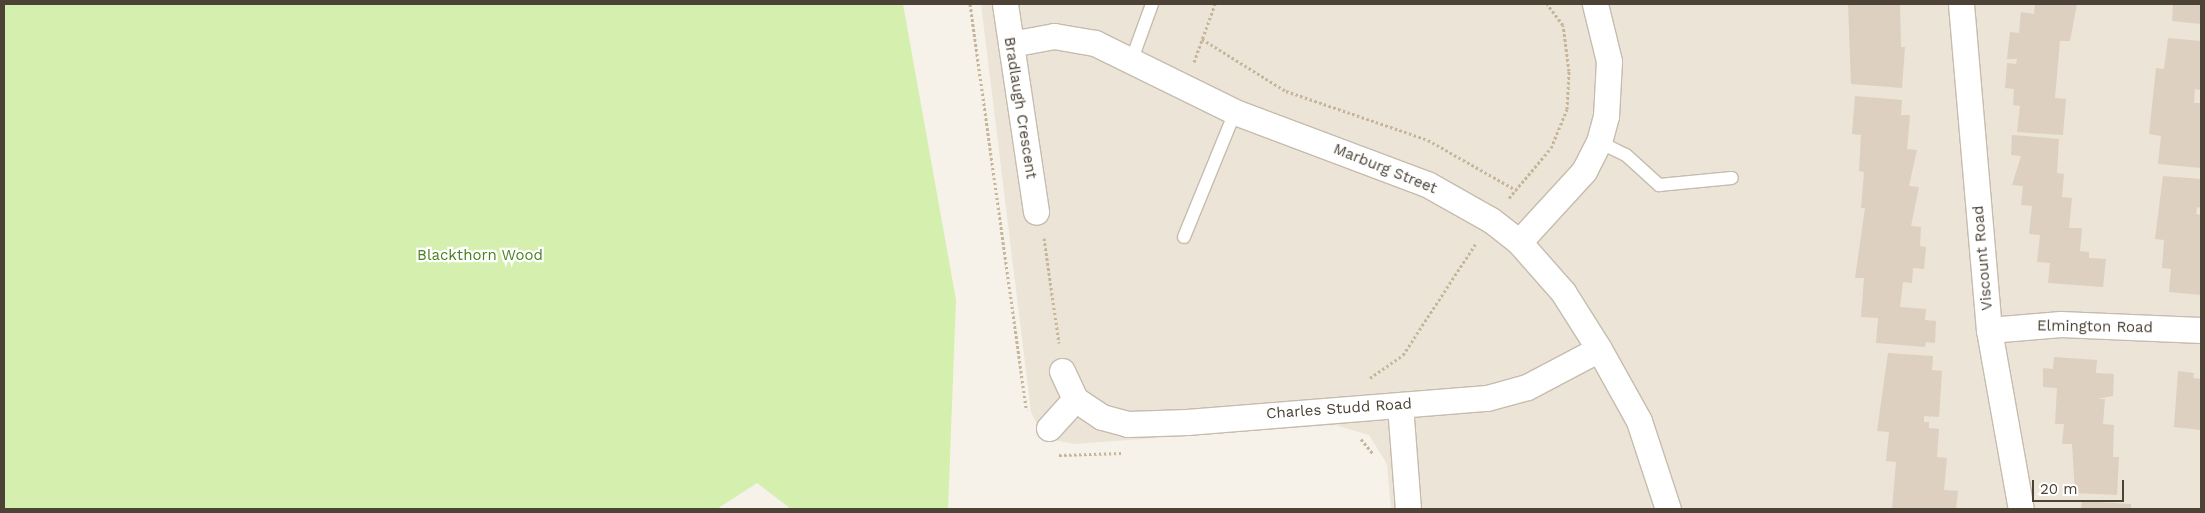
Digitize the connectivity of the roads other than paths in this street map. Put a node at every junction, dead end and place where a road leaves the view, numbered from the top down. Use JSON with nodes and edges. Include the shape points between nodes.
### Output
{"nodes":[{"id":1,"x":1005,"y":4,"type":"edge"},
{"id":2,"x":1152,"y":4,"type":"edge"},
{"id":3,"x":1595,"y":4,"type":"edge"},
{"id":4,"x":1961,"y":4,"type":"edge"},
{"id":5,"x":1011,"y":44,"type":"junction"},
{"id":6,"x":1132,"y":59,"type":"junction"},
{"id":7,"x":1235,"y":112,"type":"junction"},
{"id":8,"x":1599,"y":142,"type":"junction"},
{"id":9,"x":1732,"y":178,"type":"dead end"},
{"id":10,"x":1036,"y":212,"type":"road end"},
{"id":11,"x":1184,"y":237,"type":"dead end"},
{"id":12,"x":1519,"y":242,"type":"junction"},
{"id":13,"x":1990,"y":330,"type":"junction"},
{"id":14,"x":2201,"y":330,"type":"edge"},
{"id":15,"x":1598,"y":348,"type":"junction"},
{"id":16,"x":1062,"y":371,"type":"road end"},
{"id":17,"x":1075,"y":399,"type":"junction"},
{"id":18,"x":1400,"y":405,"type":"junction"},
{"id":19,"x":1049,"y":428,"type":"dead end"},
{"id":20,"x":1408,"y":509,"type":"edge"},
{"id":21,"x":1668,"y":509,"type":"edge"},
{"id":22,"x":2021,"y":509,"type":"edge"}],
"edges":[{"from":1,"to":5,"type":"street","name":"Bradlaugh Crescent"},
{"from":2,"to":6,"type":"lane"},
{"from":3,"to":8,"type":"street","via":[[1609,61],[1606,116]]},
{"from":4,"to":13,"type":"street","name":"Viscount Road"},
{"from":5,"to":6,"type":"street","name":"Marburg Street","via":[[1054,36],[1095,43]]},
{"from":5,"to":10,"type":"street","name":"Bradlaugh Crescent"},
{"from":6,"to":7,"type":"street","name":"Marburg Street"},
{"from":7,"to":11,"type":"lane"},
{"from":7,"to":12,"type":"street","name":"Marburg Street","via":[[1427,184],[1491,220]]},
{"from":8,"to":9,"type":"lane","via":[[1626,156],[1660,185]]},
{"from":8,"to":12,"type":"street","via":[[1584,171]]},
{"from":12,"to":15,"type":"street","name":"Marburg Street","via":[[1563,292]]},
{"from":13,"to":14,"type":"street","name":"Elmington Road","via":[[2060,324]]},
{"from":13,"to":22,"type":"street","name":"Viscount Road"},
{"from":15,"to":18,"type":"street","name":"Charles Studd Road","via":[[1508,394]]},
{"from":15,"to":21,"type":"street","name":"Marburg Street","via":[[1639,421]]},
{"from":16,"to":17,"type":"street"},
{"from":17,"to":18,"type":"street","name":"Charles Studd Road","via":[[1102,417],[1128,424]]},
{"from":17,"to":19,"type":"street"},
{"from":18,"to":20,"type":"street"}]}
